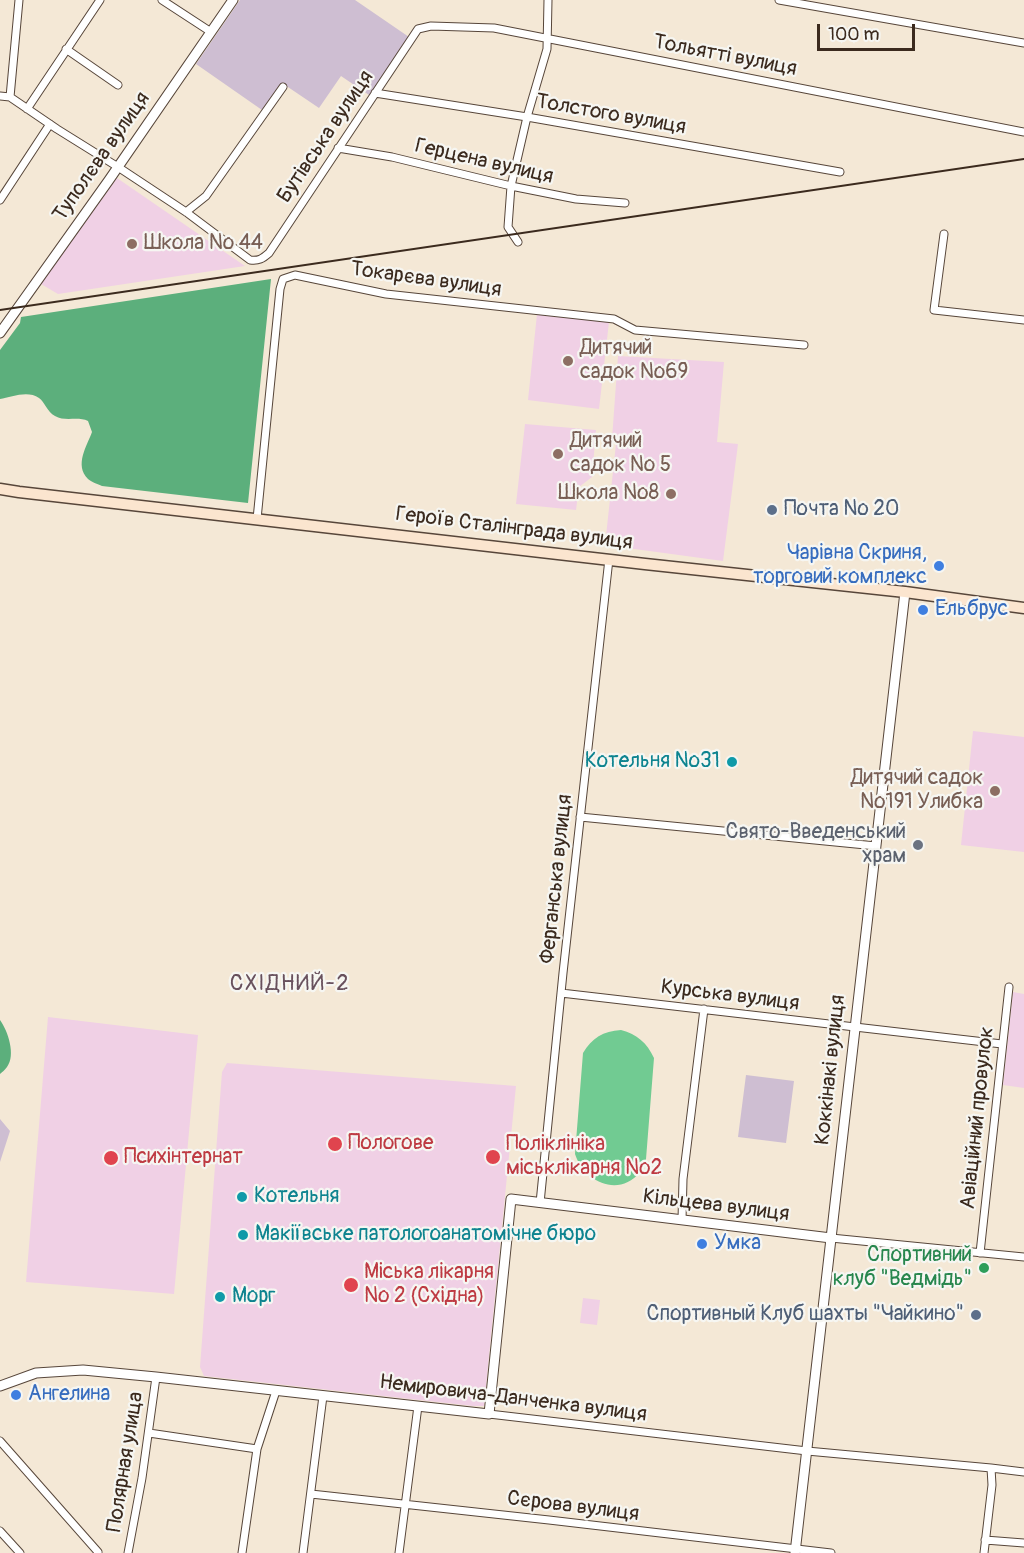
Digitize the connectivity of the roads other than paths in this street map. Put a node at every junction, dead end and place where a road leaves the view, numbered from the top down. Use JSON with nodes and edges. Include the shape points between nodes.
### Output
{"nodes":[{"id":1,"x":19,"y":0,"type":"edge"},
{"id":2,"x":100,"y":0,"type":"edge"},
{"id":3,"x":162,"y":0,"type":"edge"},
{"id":4,"x":233,"y":0,"type":"edge"},
{"id":5,"x":548,"y":0,"type":"edge"},
{"id":6,"x":779,"y":0,"type":"edge"},
{"id":7,"x":418,"y":29,"type":"joint"},
{"id":8,"x":211,"y":32,"type":"junction"},
{"id":9,"x":546,"y":38,"type":"junction"},
{"id":10,"x":1024,"y":43,"type":"edge"},
{"id":11,"x":66,"y":49,"type":"junction"},
{"id":12,"x":118,"y":85,"type":"dead end"},
{"id":13,"x":283,"y":87,"type":"dead end"},
{"id":14,"x":375,"y":93,"type":"junction"},
{"id":15,"x":0,"y":96,"type":"edge"},
{"id":16,"x":10,"y":97,"type":"junction"},
{"id":17,"x":27,"y":108,"type":"junction"},
{"id":18,"x":527,"y":117,"type":"junction"},
{"id":19,"x":50,"y":124,"type":"junction"},
{"id":20,"x":1024,"y":132,"type":"edge"},
{"id":21,"x":338,"y":148,"type":"junction"},
{"id":22,"x":118,"y":166,"type":"junction"},
{"id":23,"x":840,"y":172,"type":"dead end"},
{"id":24,"x":511,"y":186,"type":"junction"},
{"id":25,"x":0,"y":200,"type":"edge"},
{"id":26,"x":625,"y":203,"type":"dead end"},
{"id":27,"x":186,"y":212,"type":"junction"},
{"id":28,"x":944,"y":234,"type":"dead end"},
{"id":29,"x":519,"y":242,"type":"dead end"},
{"id":30,"x":1024,"y":320,"type":"edge"},
{"id":31,"x":0,"y":333,"type":"edge"},
{"id":32,"x":804,"y":345,"type":"dead end"},
{"id":33,"x":0,"y":489,"type":"edge"},
{"id":34,"x":257,"y":519,"type":"junction"},
{"id":35,"x":609,"y":560,"type":"junction"},
{"id":36,"x":905,"y":592,"type":"junction"},
{"id":37,"x":1024,"y":608,"type":"edge"},
{"id":38,"x":580,"y":817,"type":"junction"},
{"id":39,"x":876,"y":846,"type":"junction"},
{"id":40,"x":1009,"y":987,"type":"dead end"},
{"id":41,"x":561,"y":993,"type":"junction"},
{"id":42,"x":705,"y":1009,"type":"junction"},
{"id":43,"x":854,"y":1027,"type":"junction"},
{"id":44,"x":1002,"y":1044,"type":"junction"},
{"id":45,"x":540,"y":1203,"type":"junction"},
{"id":46,"x":682,"y":1220,"type":"junction"},
{"id":47,"x":831,"y":1238,"type":"junction"},
{"id":48,"x":980,"y":1252,"type":"junction"},
{"id":49,"x":1024,"y":1257,"type":"edge"},
{"id":50,"x":156,"y":1377,"type":"junction"},
{"id":51,"x":0,"y":1386,"type":"edge"},
{"id":52,"x":276,"y":1391,"type":"junction"},
{"id":53,"x":324,"y":1396,"type":"junction"},
{"id":54,"x":417,"y":1406,"type":"junction"},
{"id":55,"x":489,"y":1414,"type":"junction"},
{"id":56,"x":148,"y":1433,"type":"junction"},
{"id":57,"x":0,"y":1441,"type":"edge"},
{"id":58,"x":257,"y":1449,"type":"junction"},
{"id":59,"x":807,"y":1451,"type":"junction"},
{"id":60,"x":991,"y":1468,"type":"junction"},
{"id":61,"x":1024,"y":1472,"type":"edge"},
{"id":62,"x":311,"y":1494,"type":"junction"},
{"id":63,"x":405,"y":1505,"type":"junction"},
{"id":64,"x":0,"y":1531,"type":"edge"},
{"id":65,"x":985,"y":1540,"type":"junction"},
{"id":66,"x":1024,"y":1543,"type":"edge"},
{"id":67,"x":795,"y":1551,"type":"edge"},
{"id":68,"x":98,"y":1552,"type":"edge"},
{"id":69,"x":20,"y":1553,"type":"edge"},
{"id":70,"x":128,"y":1553,"type":"edge"},
{"id":71,"x":242,"y":1553,"type":"edge"},
{"id":72,"x":303,"y":1553,"type":"edge"},
{"id":73,"x":399,"y":1553,"type":"edge"},
{"id":74,"x":831,"y":1553,"type":"edge"},
{"id":75,"x":984,"y":1553,"type":"edge"}],
"edges":[{"from":1,"to":16,"type":"street"},
{"from":2,"to":11,"type":"street"},
{"from":3,"to":8,"type":"street"},
{"from":4,"to":8,"type":"street","name":"Туполєва вулиця"},
{"from":5,"to":9,"type":"street"},
{"from":6,"to":10,"type":"street"},
{"from":7,"to":9,"type":"street","name":"Тольятті вулиця","via":[[494,28]]},
{"from":7,"to":14,"type":"street","name":"Бутівська вулиця"},
{"from":8,"to":22,"type":"street","name":"Туполєва вулиця"},
{"from":9,"to":18,"type":"street","via":[[547,50]]},
{"from":9,"to":20,"type":"street","name":"Тольятті вулиця"},
{"from":11,"to":12,"type":"street"},
{"from":11,"to":17,"type":"street"},
{"from":13,"to":27,"type":"street","via":[[206,196]]},
{"from":14,"to":18,"type":"street","name":"Толстого вулиця"},
{"from":14,"to":21,"type":"street","name":"Бутівська вулиця"},
{"from":15,"to":16,"type":"street"},
{"from":16,"to":17,"type":"street"},
{"from":17,"to":19,"type":"street"},
{"from":18,"to":23,"type":"street","name":"Толстого вулиця"},
{"from":18,"to":24,"type":"street"},
{"from":19,"to":22,"type":"street"},
{"from":19,"to":25,"type":"street"},
{"from":21,"to":24,"type":"street","name":"Герцена вулиця"},
{"from":21,"to":27,"type":"street","name":"Бутівська вулиця","via":[[268,253],[259,260],[250,260]]},
{"from":22,"to":27,"type":"street"},
{"from":22,"to":31,"type":"street","name":"Туполєва вулиця"},
{"from":24,"to":26,"type":"street","name":"Герцена вулиця","via":[[576,199]]},
{"from":24,"to":29,"type":"street","via":[[508,227]]},
{"from":28,"to":30,"type":"street","via":[[934,310]]},
{"from":32,"to":34,"type":"street","name":"Токарєва вулиця","via":[[635,330],[614,319],[386,294],[288,276],[280,289]]},
{"from":33,"to":34,"type":"main road","name":"Героїв Сталінграда вулиця"},
{"from":34,"to":35,"type":"main road","name":"Героїв Сталінграда вулиця"},
{"from":35,"to":36,"type":"main road","name":"Героїв Сталінграда вулиця"},
{"from":35,"to":38,"type":"street","name":"Ферганська вулиця"},
{"from":36,"to":37,"type":"main road","name":"Героїв Сталінграда вулиця"},
{"from":36,"to":39,"type":"street","name":"Коккінакі вулиця"},
{"from":38,"to":39,"type":"street"},
{"from":38,"to":41,"type":"street","name":"Ферганська вулиця"},
{"from":39,"to":43,"type":"street","name":"Коккінакі вулиця"},
{"from":40,"to":44,"type":"street","name":"Авіаційний провулок"},
{"from":41,"to":42,"type":"street","name":"Курська вулиця"},
{"from":41,"to":45,"type":"street","name":"Ферганська вулиця"},
{"from":42,"to":43,"type":"street","name":"Курська вулиця"},
{"from":42,"to":46,"type":"street","via":[[683,1179]]},
{"from":43,"to":44,"type":"street","name":"Курська вулиця"},
{"from":43,"to":47,"type":"street","name":"Коккінакі вулиця"},
{"from":44,"to":48,"type":"street","name":"Авіаційний провулок"},
{"from":45,"to":46,"type":"street","name":"Кільцева вулиця"},
{"from":45,"to":55,"type":"street","name":"Кільцева вулиця","via":[[512,1199]]},
{"from":46,"to":47,"type":"street","name":"Кільцева вулиця"},
{"from":47,"to":48,"type":"street","name":"Кільцева вулиця"},
{"from":47,"to":59,"type":"street","name":"Коккінакі вулиця"},
{"from":48,"to":49,"type":"street","name":"Кільцева вулиця"},
{"from":50,"to":51,"type":"street","name":"Немировича-Данченка вулиця","via":[[83,1370],[36,1373]]},
{"from":50,"to":52,"type":"street","name":"Немировича-Данченка вулиця"},
{"from":50,"to":56,"type":"street","name":"Полярная улица"},
{"from":52,"to":53,"type":"street","name":"Немировича-Данченка вулиця"},
{"from":52,"to":58,"type":"street"},
{"from":53,"to":54,"type":"street","name":"Немировича-Данченка вулиця"},
{"from":53,"to":62,"type":"street"},
{"from":54,"to":55,"type":"street","name":"Немировича-Данченка вулиця"},
{"from":54,"to":63,"type":"street"},
{"from":55,"to":59,"type":"street","name":"Немировича-Данченка вулиця"},
{"from":56,"to":58,"type":"street"},
{"from":56,"to":70,"type":"street","name":"Полярная улица"},
{"from":57,"to":68,"type":"street"},
{"from":58,"to":71,"type":"street"},
{"from":59,"to":60,"type":"street","name":"Немировича-Данченка вулиця"},
{"from":59,"to":67,"type":"street","name":"Коккінакі вулиця"},
{"from":60,"to":61,"type":"street","name":"Немировича-Данченка вулиця"},
{"from":60,"to":65,"type":"street"},
{"from":62,"to":63,"type":"street","name":"Сєрова вулиця"},
{"from":62,"to":72,"type":"street"},
{"from":63,"to":67,"type":"street","name":"Сєрова вулиця"},
{"from":63,"to":73,"type":"street"},
{"from":64,"to":69,"type":"street"},
{"from":65,"to":66,"type":"street"},
{"from":65,"to":75,"type":"street"},
{"from":67,"to":74,"type":"street","name":"Сєрова вулиця"}]}
